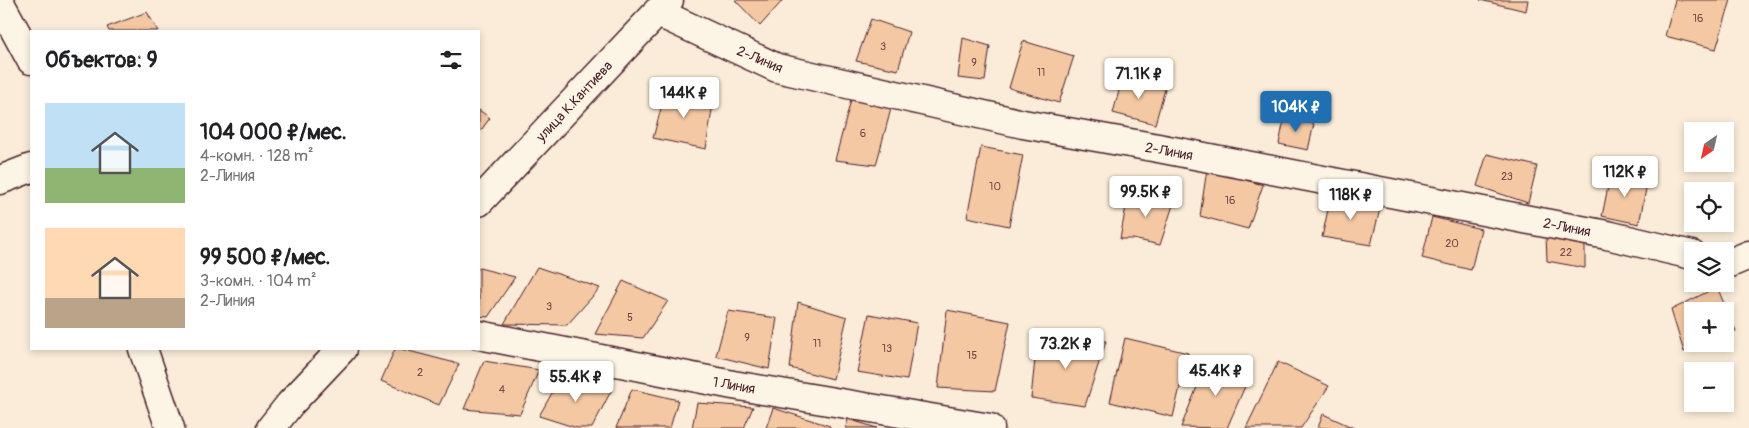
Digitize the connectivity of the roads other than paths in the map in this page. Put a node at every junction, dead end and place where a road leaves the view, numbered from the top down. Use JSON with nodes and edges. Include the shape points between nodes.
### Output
{"nodes":[{"id":1,"x":0,"y":2,"type":"edge"},
{"id":2,"x":663,"y":6,"type":"edge"},
{"id":3,"x":30,"y":58,"type":"edge"},
{"id":4,"x":30,"y":168,"type":"edge"},
{"id":5,"x":0,"y":180,"type":"edge"},
{"id":6,"x":480,"y":201,"type":"edge"},
{"id":7,"x":1684,"y":253,"type":"edge"},
{"id":8,"x":1749,"y":255,"type":"edge"},
{"id":9,"x":1734,"y":262,"type":"edge"},
{"id":10,"x":480,"y":335,"type":"edge"},
{"id":11,"x":143,"y":350,"type":"edge"},
{"id":12,"x":341,"y":350,"type":"edge"},
{"id":13,"x":170,"y":428,"type":"edge"},
{"id":14,"x":271,"y":428,"type":"edge"},
{"id":15,"x":990,"y":428,"type":"edge"}],
"edges":[{"from":1,"to":3,"type":"street"},
{"from":2,"to":6,"type":"street","name":"улица К.Кантиева"},
{"from":2,"to":7,"type":"street","name":"2-Линия","via":[[777,68],[1023,124],[1607,235]]},
{"from":4,"to":5,"type":"street"},
{"from":8,"to":9,"type":"street"},
{"from":10,"to":15,"type":"street","name":"1 Линия","via":[[733,385]]},
{"from":11,"to":13,"type":"street"},
{"from":12,"to":14,"type":"street"}]}
